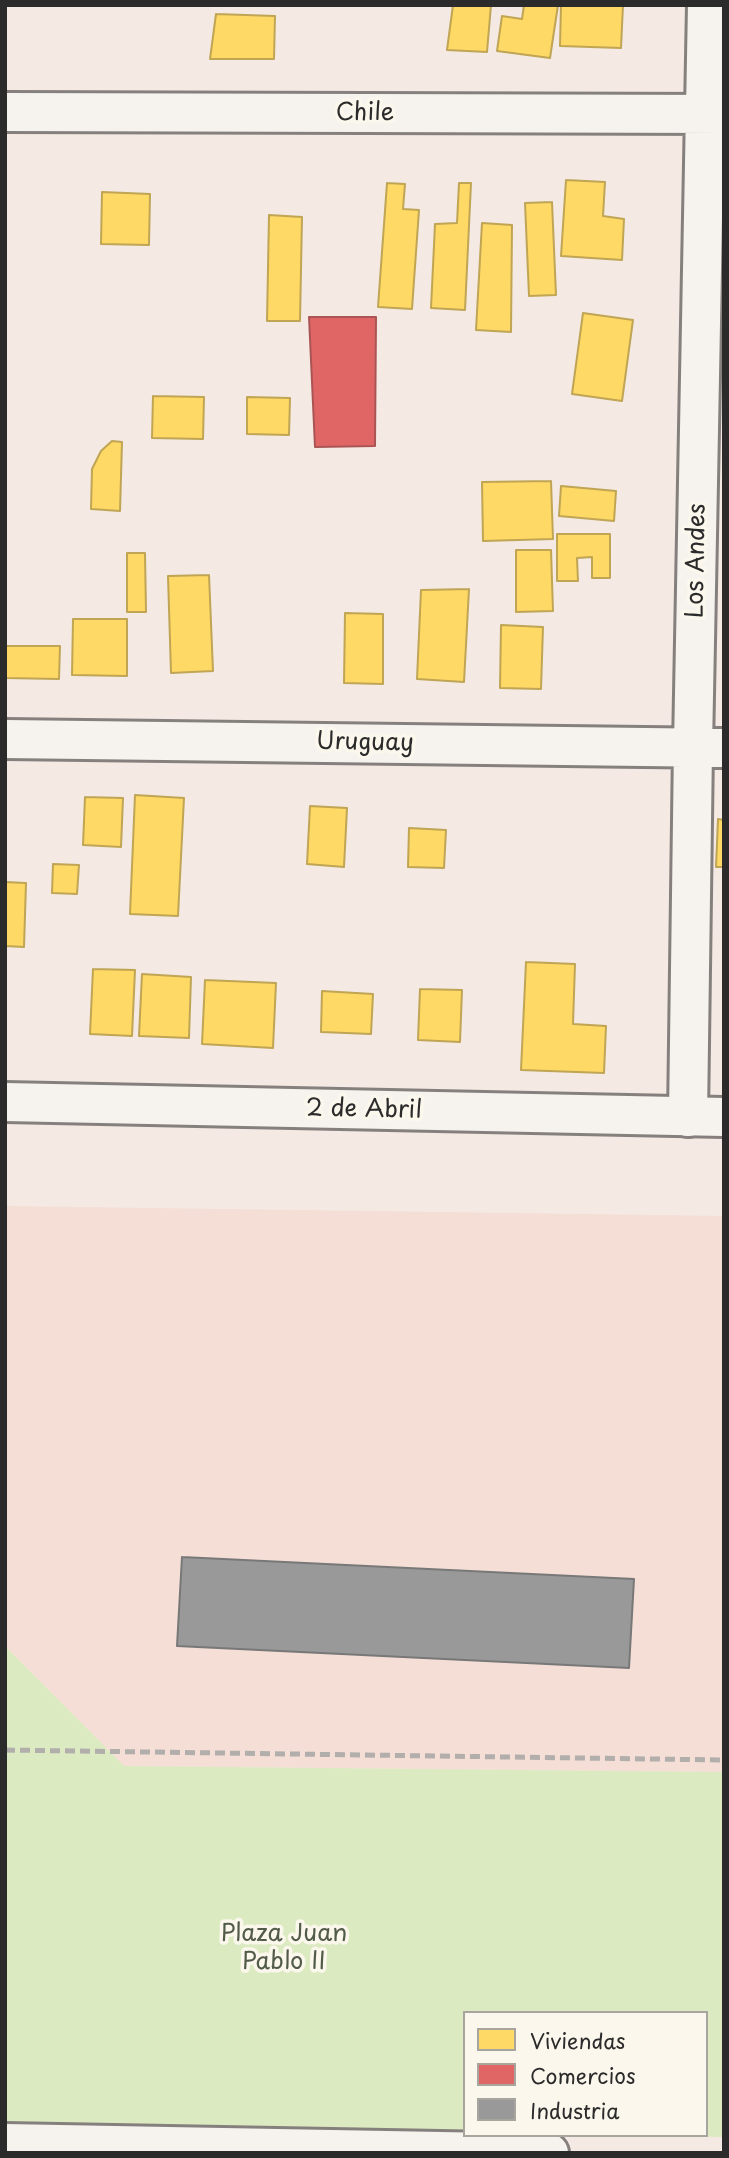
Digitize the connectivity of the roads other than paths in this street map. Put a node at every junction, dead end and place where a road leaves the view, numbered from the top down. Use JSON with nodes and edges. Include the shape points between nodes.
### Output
{"nodes":[{"id":1,"x":707,"y":5,"type":"edge"},
{"id":2,"x":5,"y":112,"type":"edge"},
{"id":3,"x":715,"y":113,"type":"edge"},
{"id":4,"x":5,"y":739,"type":"edge"},
{"id":5,"x":708,"y":747,"type":"edge"},
{"id":6,"x":5,"y":1102,"type":"edge"},
{"id":7,"x":706,"y":1117,"type":"edge"},
{"id":8,"x":5,"y":2143,"type":"edge"},
{"id":9,"x":549,"y":2153,"type":"edge"}],
"edges":[{"from":1,"to":3,"type":"street","name":"Los Andes"},
{"from":2,"to":3,"type":"street","name":"Chile"},
{"from":3,"to":5,"type":"street","name":"Los Andes"},
{"from":4,"to":5,"type":"street","name":"Uruguay"},
{"from":5,"to":7,"type":"street","name":"Los Andes"},
{"from":6,"to":7,"type":"street","name":"2 de Abril"},
{"from":8,"to":9,"type":"street"}]}
